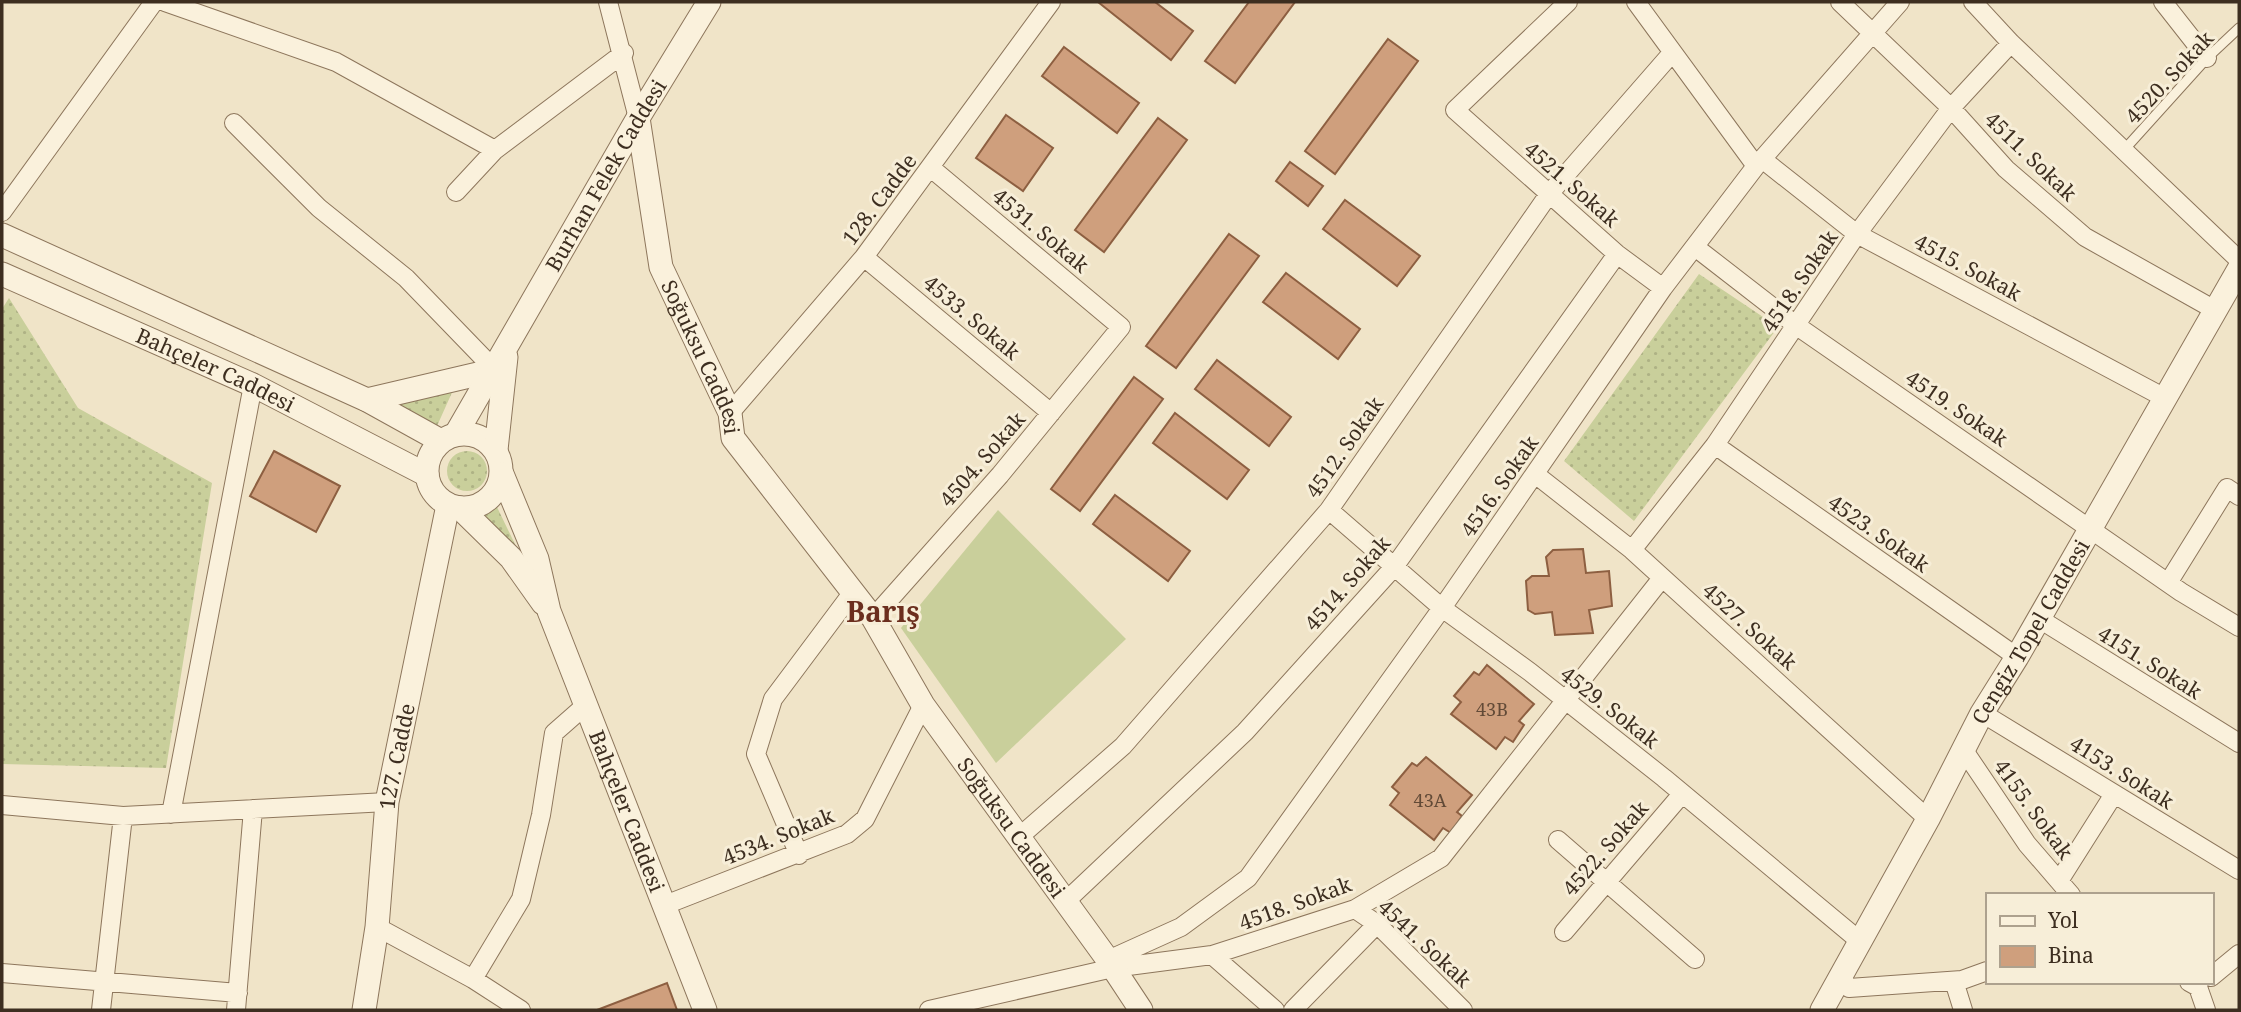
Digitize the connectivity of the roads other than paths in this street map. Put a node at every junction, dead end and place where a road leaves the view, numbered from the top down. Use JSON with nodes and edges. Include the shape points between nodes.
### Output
{"nodes":[{"id":1,"x":154,"y":2,"type":"edge"},
{"id":2,"x":165,"y":2,"type":"edge"},
{"id":3,"x":608,"y":2,"type":"edge"},
{"id":4,"x":709,"y":2,"type":"edge"},
{"id":5,"x":1051,"y":2,"type":"edge"},
{"id":6,"x":1568,"y":2,"type":"edge"},
{"id":7,"x":1636,"y":2,"type":"edge"},
{"id":8,"x":1840,"y":2,"type":"edge"},
{"id":9,"x":1900,"y":2,"type":"edge"},
{"id":10,"x":1973,"y":2,"type":"edge"},
{"id":11,"x":2163,"y":2,"type":"edge"},
{"id":12,"x":2239,"y":28,"type":"edge"},
{"id":13,"x":1872,"y":32,"type":"junction"},
{"id":14,"x":2011,"y":43,"type":"junction"},
{"id":15,"x":624,"y":53,"type":"junction"},
{"id":16,"x":1672,"y":53,"type":"junction"},
{"id":17,"x":2207,"y":58,"type":"junction"},
{"id":18,"x":1951,"y":108,"type":"junction"},
{"id":19,"x":638,"y":118,"type":"junction"},
{"id":20,"x":234,"y":123,"type":"dead end"},
{"id":21,"x":495,"y":150,"type":"junction"},
{"id":22,"x":2124,"y":150,"type":"junction"},
{"id":23,"x":1759,"y":163,"type":"junction"},
{"id":24,"x":932,"y":168,"type":"junction"},
{"id":25,"x":456,"y":192,"type":"dead end"},
{"id":26,"x":1549,"y":194,"type":"junction"},
{"id":27,"x":2,"y":212,"type":"edge"},
{"id":28,"x":1857,"y":234,"type":"junction"},
{"id":29,"x":2,"y":236,"type":"edge"},
{"id":30,"x":1695,"y":247,"type":"junction"},
{"id":31,"x":1617,"y":254,"type":"junction"},
{"id":32,"x":864,"y":257,"type":"junction"},
{"id":33,"x":2239,"y":260,"type":"edge"},
{"id":34,"x":2239,"y":269,"type":"edge"},
{"id":35,"x":2,"y":275,"type":"edge"},
{"id":36,"x":1663,"y":288,"type":"junction"},
{"id":37,"x":2215,"y":310,"type":"junction"},
{"id":38,"x":1797,"y":326,"type":"junction"},
{"id":39,"x":1121,"y":327,"type":"joint"},
{"id":40,"x":501,"y":360,"type":"junction"},
{"id":41,"x":253,"y":385,"type":"junction"},
{"id":42,"x":2165,"y":398,"type":"junction"},
{"id":43,"x":367,"y":400,"type":"junction"},
{"id":44,"x":730,"y":413,"type":"junction"},
{"id":45,"x":1051,"y":413,"type":"junction"},
{"id":46,"x":448,"y":438,"type":"junction"},
{"id":47,"x":1715,"y":445,"type":"junction"},
{"id":48,"x":496,"y":450,"type":"junction"},
{"id":49,"x":502,"y":474,"type":"junction"},
{"id":50,"x":1535,"y":474,"type":"junction"},
{"id":51,"x":427,"y":475,"type":"junction"},
{"id":52,"x":2233,"y":492,"type":"edge"},
{"id":53,"x":454,"y":507,"type":"junction"},
{"id":54,"x":1329,"y":510,"type":"junction"},
{"id":55,"x":2091,"y":528,"type":"junction"},
{"id":56,"x":1632,"y":550,"type":"junction"},
{"id":57,"x":1394,"y":567,"type":"junction"},
{"id":58,"x":1662,"y":578,"type":"junction"},
{"id":59,"x":2168,"y":583,"type":"junction"},
{"id":60,"x":853,"y":592,"type":"junction"},
{"id":61,"x":1442,"y":608,"type":"junction"},
{"id":62,"x":549,"y":611,"type":"junction"},
{"id":63,"x":873,"y":618,"type":"junction"},
{"id":64,"x":2038,"y":618,"type":"junction"},
{"id":65,"x":2239,"y":627,"type":"edge"},
{"id":66,"x":2017,"y":657,"type":"junction"},
{"id":67,"x":1565,"y":700,"type":"junction"},
{"id":68,"x":587,"y":704,"type":"junction"},
{"id":69,"x":923,"y":705,"type":"junction"},
{"id":70,"x":1982,"y":713,"type":"junction"},
{"id":71,"x":2239,"y":743,"type":"edge"},
{"id":72,"x":1963,"y":749,"type":"junction"},
{"id":73,"x":1682,"y":794,"type":"junction"},
{"id":74,"x":2114,"y":794,"type":"junction"},
{"id":75,"x":387,"y":802,"type":"junction"},
{"id":76,"x":2,"y":805,"type":"edge"},
{"id":77,"x":253,"y":809,"type":"junction"},
{"id":78,"x":171,"y":814,"type":"junction"},
{"id":79,"x":123,"y":816,"type":"junction"},
{"id":80,"x":1928,"y":819,"type":"junction"},
{"id":81,"x":1018,"y":838,"type":"junction"},
{"id":82,"x":1558,"y":840,"type":"dead end"},
{"id":83,"x":799,"y":855,"type":"junction"},
{"id":84,"x":2239,"y":870,"type":"edge"},
{"id":85,"x":1605,"y":881,"type":"junction"},
{"id":86,"x":2065,"y":888,"type":"edge"},
{"id":87,"x":1065,"y":902,"type":"junction"},
{"id":88,"x":665,"y":905,"type":"junction"},
{"id":89,"x":1355,"y":909,"type":"junction"},
{"id":90,"x":1377,"y":924,"type":"junction"},
{"id":91,"x":377,"y":927,"type":"junction"},
{"id":92,"x":1564,"y":932,"type":"dead end"},
{"id":93,"x":1861,"y":943,"type":"junction"},
{"id":94,"x":2239,"y":954,"type":"edge"},
{"id":95,"x":1212,"y":955,"type":"junction"},
{"id":96,"x":1695,"y":959,"type":"dead end"},
{"id":97,"x":1111,"y":964,"type":"junction"},
{"id":98,"x":1986,"y":971,"type":"edge"},
{"id":99,"x":2,"y":973,"type":"edge"},
{"id":100,"x":2213,"y":973,"type":"edge"},
{"id":101,"x":1841,"y":978,"type":"junction"},
{"id":102,"x":473,"y":979,"type":"junction"},
{"id":103,"x":1954,"y":981,"type":"junction"},
{"id":104,"x":103,"y":983,"type":"junction"},
{"id":105,"x":2200,"y":984,"type":"edge"},
{"id":106,"x":237,"y":1001,"type":"edge"},
{"id":107,"x":1827,"y":1007,"type":"edge"},
{"id":108,"x":101,"y":1010,"type":"edge"},
{"id":109,"x":364,"y":1010,"type":"edge"},
{"id":110,"x":521,"y":1010,"type":"edge"},
{"id":111,"x":705,"y":1010,"type":"edge"},
{"id":112,"x":929,"y":1010,"type":"edge"},
{"id":113,"x":1141,"y":1010,"type":"edge"},
{"id":114,"x":1275,"y":1010,"type":"edge"},
{"id":115,"x":1293,"y":1010,"type":"edge"},
{"id":116,"x":1463,"y":1010,"type":"edge"},
{"id":117,"x":1963,"y":1010,"type":"edge"},
{"id":118,"x":2206,"y":1010,"type":"edge"}],
"edges":[{"from":1,"to":27,"type":"street"},
{"from":2,"to":21,"type":"street","via":[[336,62]]},
{"from":3,"to":15,"type":"street","name":"Soğuksu Caddesi"},
{"from":4,"to":19,"type":"street","name":"Burhan Felek Caddesi"},
{"from":5,"to":24,"type":"street","name":"128. Cadde"},
{"from":6,"to":26,"type":"street","name":"4521. Sokak","via":[[1455,110]]},
{"from":7,"to":16,"type":"street","name":"4515. Sokak"},
{"from":8,"to":13,"type":"street","name":"4511. Sokak"},
{"from":9,"to":13,"type":"street","name":"4516. Sokak"},
{"from":10,"to":14,"type":"street"},
{"from":11,"to":17,"type":"street"},
{"from":12,"to":17,"type":"lane","name":"4520. Sokak"},
{"from":13,"to":18,"type":"street","name":"4511. Sokak"},
{"from":13,"to":23,"type":"street","name":"4516. Sokak"},
{"from":14,"to":18,"type":"street","name":"4518. Sokak"},
{"from":14,"to":22,"type":"street"},
{"from":15,"to":19,"type":"street","name":"Soğuksu Caddesi"},
{"from":15,"to":21,"type":"street"},
{"from":16,"to":23,"type":"street","name":"4515. Sokak"},
{"from":16,"to":26,"type":"street","name":"4512. Sokak"},
{"from":17,"to":22,"type":"lane","name":"4520. Sokak"},
{"from":18,"to":28,"type":"street","name":"4518. Sokak"},
{"from":18,"to":37,"type":"street","name":"4511. Sokak","via":[[2006,169],[2085,237]]},
{"from":19,"to":40,"type":"street","name":"Burhan Felek Caddesi"},
{"from":19,"to":44,"type":"street","name":"Soğuksu Caddesi","via":[[661,267]]},
{"from":20,"to":40,"type":"street","via":[[319,208]]},
{"from":21,"to":25,"type":"street"},
{"from":22,"to":33,"type":"street"},
{"from":23,"to":28,"type":"street","name":"4515. Sokak"},
{"from":23,"to":30,"type":"street","name":"4516. Sokak"},
{"from":24,"to":32,"type":"street","name":"128. Cadde"},
{"from":24,"to":39,"type":"street","name":"4531. Sokak"},
{"from":26,"to":31,"type":"street","name":"4521. Sokak"},
{"from":26,"to":54,"type":"street","name":"4512. Sokak"},
{"from":28,"to":38,"type":"street","name":"4518. Sokak"},
{"from":28,"to":42,"type":"street","name":"4515. Sokak"},
{"from":29,"to":43,"type":"street","name":"Bahçeler Caddesi"},
{"from":30,"to":36,"type":"street","name":"4516. Sokak"},
{"from":30,"to":38,"type":"street","name":"4519. Sokak"},
{"from":31,"to":36,"type":"street","name":"4521. Sokak"},
{"from":31,"to":57,"type":"street","name":"4514. Sokak"},
{"from":32,"to":44,"type":"street","name":"128. Cadde"},
{"from":32,"to":45,"type":"street","name":"4533. Sokak"},
{"from":34,"to":37,"type":"street","name":"Cengiz Topel Caddesi"},
{"from":35,"to":41,"type":"street","name":"Bahçeler Caddesi"},
{"from":36,"to":50,"type":"street","name":"4516. Sokak"},
{"from":37,"to":42,"type":"street","name":"Cengiz Topel Caddesi"},
{"from":38,"to":47,"type":"street","name":"4518. Sokak"},
{"from":38,"to":55,"type":"street","name":"4519. Sokak"},
{"from":39,"to":45,"type":"street","name":"4504. Sokak"},
{"from":40,"to":43,"type":"street"},
{"from":40,"to":46,"type":"street","name":"Burhan Felek Caddesi"},
{"from":40,"to":48,"type":"street"},
{"from":41,"to":51,"type":"street","name":"Bahçeler Caddesi"},
{"from":41,"to":78,"type":"street"},
{"from":42,"to":55,"type":"street","name":"Cengiz Topel Caddesi"},
{"from":43,"to":46,"type":"street","name":"Bahçeler Caddesi"},
{"from":44,"to":60,"type":"street","name":"Soğuksu Caddesi","via":[[733,438]]},
{"from":45,"to":63,"type":"street","name":"4504. Sokak"},
{"from":46,"to":48,"type":"street","via":[[477,435]]},
{"from":46,"to":51,"type":"street","via":[[427,462]]},
{"from":47,"to":56,"type":"street","name":"4518. Sokak"},
{"from":47,"to":66,"type":"street","name":"4523. Sokak"},
{"from":48,"to":49,"type":"street"},
{"from":49,"to":53,"type":"street","via":[[499,486],[483,503]]},
{"from":49,"to":62,"type":"street","via":[[537,559]]},
{"from":50,"to":56,"type":"street","name":"4527. Sokak"},
{"from":50,"to":61,"type":"street","name":"4516. Sokak"},
{"from":51,"to":53,"type":"street","via":[[430,487]]},
{"from":52,"to":59,"type":"street"},
{"from":53,"to":62,"type":"street","via":[[511,558]]},
{"from":53,"to":75,"type":"street","name":"127. Cadde"},
{"from":54,"to":57,"type":"street","name":"4529. Sokak"},
{"from":54,"to":81,"type":"street","name":"4512. Sokak","via":[[1123,746]]},
{"from":55,"to":59,"type":"street","name":"4519. Sokak"},
{"from":55,"to":64,"type":"street","name":"Cengiz Topel Caddesi"},
{"from":56,"to":58,"type":"street","name":"4527. Sokak"},
{"from":57,"to":61,"type":"street","name":"4529. Sokak"},
{"from":57,"to":87,"type":"street","name":"4514. Sokak","via":[[1245,732]]},
{"from":58,"to":67,"type":"street","name":"4518. Sokak"},
{"from":58,"to":80,"type":"street","name":"4527. Sokak"},
{"from":59,"to":65,"type":"street","name":"4519. Sokak"},
{"from":60,"to":63,"type":"street","name":"Soğuksu Caddesi"},
{"from":60,"to":83,"type":"street","via":[[773,699],[756,754]]},
{"from":61,"to":67,"type":"street","name":"4529. Sokak"},
{"from":61,"to":97,"type":"street","name":"4516. Sokak","via":[[1248,878],[1181,927]]},
{"from":62,"to":68,"type":"street","name":"Bahçeler Caddesi"},
{"from":63,"to":69,"type":"street","name":"Soğuksu Caddesi"},
{"from":64,"to":66,"type":"street","name":"Cengiz Topel Caddesi"},
{"from":64,"to":71,"type":"street","name":"4151. Sokak"},
{"from":66,"to":70,"type":"street","name":"Cengiz Topel Caddesi"},
{"from":67,"to":73,"type":"street","name":"4529. Sokak"},
{"from":67,"to":89,"type":"street","name":"4518. Sokak","via":[[1441,858]]},
{"from":68,"to":88,"type":"street","name":"Bahçeler Caddesi"},
{"from":68,"to":102,"type":"street","via":[[554,733],[521,899]]},
{"from":69,"to":81,"type":"street","name":"Soğuksu Caddesi"},
{"from":69,"to":83,"type":"street","name":"4534. Sokak","via":[[865,819],[847,834]]},
{"from":70,"to":72,"type":"street","name":"Cengiz Topel Caddesi"},
{"from":70,"to":74,"type":"street","name":"4153. Sokak"},
{"from":72,"to":80,"type":"street","name":"Cengiz Topel Caddesi"},
{"from":72,"to":86,"type":"street","name":"4155. Sokak","via":[[2027,844]]},
{"from":73,"to":85,"type":"street","name":"4522. Sokak"},
{"from":73,"to":93,"type":"street","name":"4529. Sokak"},
{"from":74,"to":84,"type":"street","name":"4153. Sokak"},
{"from":74,"to":86,"type":"street"},
{"from":75,"to":77,"type":"street"},
{"from":75,"to":91,"type":"street","name":"127. Cadde"},
{"from":76,"to":79,"type":"street"},
{"from":77,"to":78,"type":"street"},
{"from":77,"to":106,"type":"street"},
{"from":78,"to":79,"type":"street"},
{"from":79,"to":104,"type":"street"},
{"from":80,"to":93,"type":"street","name":"Cengiz Topel Caddesi"},
{"from":81,"to":87,"type":"street","name":"Soğuksu Caddesi"},
{"from":82,"to":85,"type":"street"},
{"from":83,"to":88,"type":"street","name":"4534. Sokak"},
{"from":85,"to":92,"type":"street","name":"4522. Sokak"},
{"from":85,"to":96,"type":"street"},
{"from":87,"to":97,"type":"street","name":"Soğuksu Caddesi"},
{"from":88,"to":111,"type":"street","name":"Bahçeler Caddesi"},
{"from":89,"to":90,"type":"street","name":"4541. Sokak"},
{"from":89,"to":95,"type":"street","name":"4518. Sokak"},
{"from":90,"to":115,"type":"street"},
{"from":90,"to":116,"type":"street","name":"4541. Sokak"},
{"from":91,"to":102,"type":"street"},
{"from":91,"to":109,"type":"street","name":"127. Cadde"},
{"from":93,"to":101,"type":"street","name":"Cengiz Topel Caddesi"},
{"from":94,"to":100,"type":"street"},
{"from":95,"to":97,"type":"street","name":"4518. Sokak"},
{"from":95,"to":114,"type":"street"},
{"from":97,"to":112,"type":"street","name":"4518. Sokak"},
{"from":97,"to":113,"type":"street","name":"Soğuksu Caddesi"},
{"from":98,"to":103,"type":"street"},
{"from":99,"to":104,"type":"street"},
{"from":101,"to":103,"type":"street","via":[[1849,988]]},
{"from":101,"to":107,"type":"street","name":"Cengiz Topel Caddesi"},
{"from":102,"to":110,"type":"street"},
{"from":103,"to":117,"type":"street"},
{"from":104,"to":106,"type":"street"},
{"from":104,"to":108,"type":"street"},
{"from":105,"to":118,"type":"street"}]}
